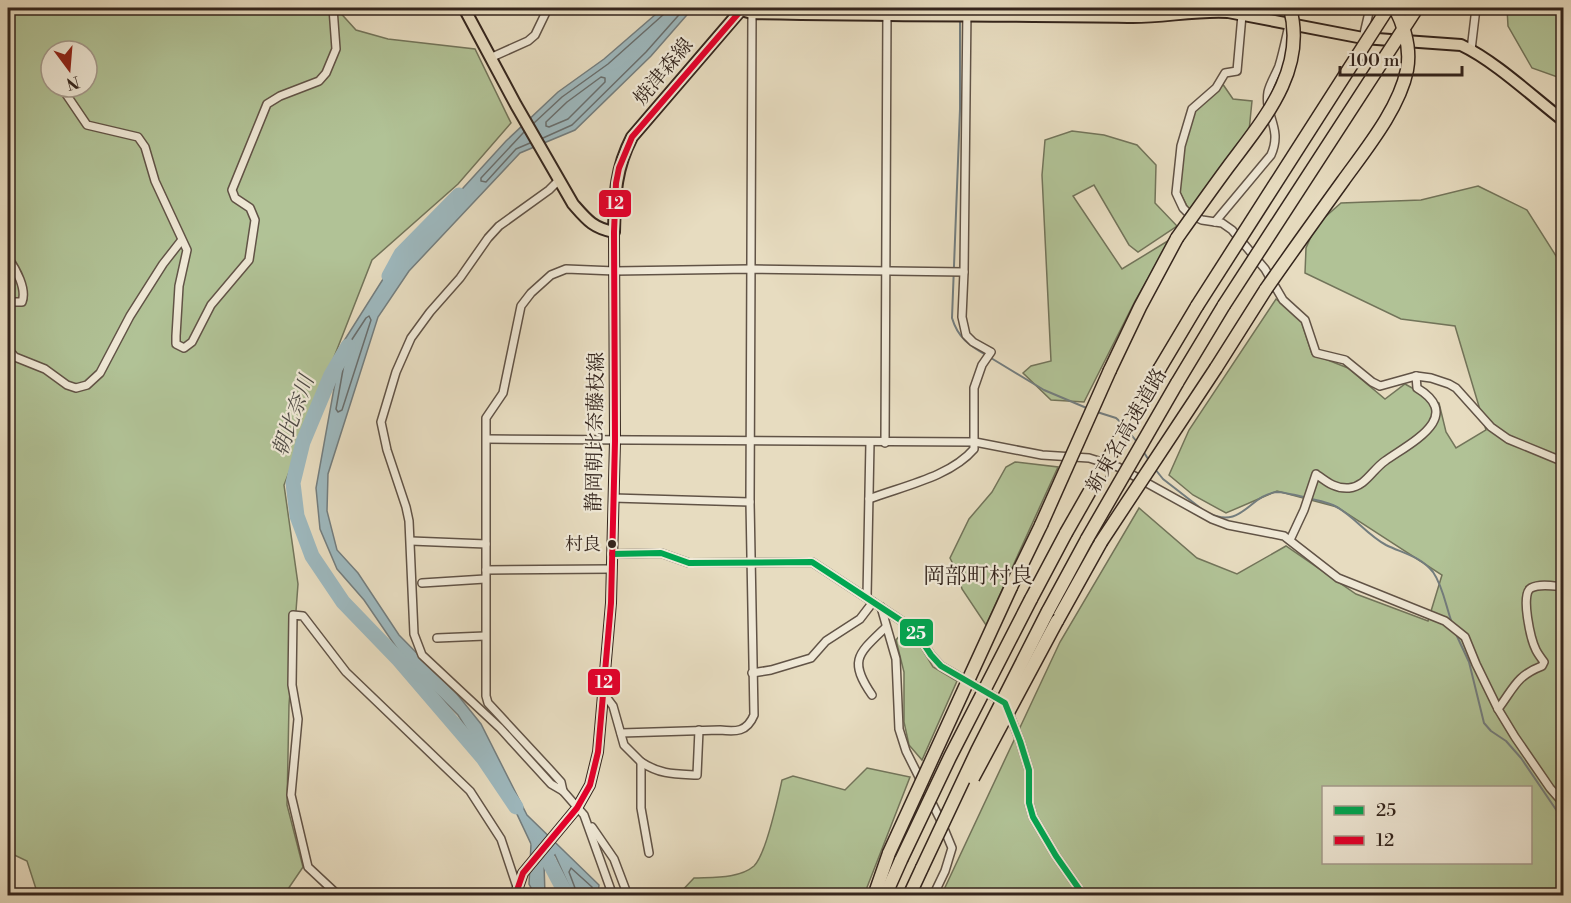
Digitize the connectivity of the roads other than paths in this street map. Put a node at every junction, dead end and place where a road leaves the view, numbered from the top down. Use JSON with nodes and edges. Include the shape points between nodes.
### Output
{"nodes":[{"id":1,"x":333,"y":8,"type":"edge"},
{"id":2,"x":464,"y":8,"type":"edge"},
{"id":3,"x":548,"y":8,"type":"edge"},
{"id":4,"x":1290,"y":8,"type":"edge"},
{"id":5,"x":1370,"y":8,"type":"edge"},
{"id":6,"x":1388,"y":8,"type":"edge"},
{"id":7,"x":1395,"y":8,"type":"edge"},
{"id":8,"x":1417,"y":8,"type":"edge"},
{"id":9,"x":1476,"y":8,"type":"edge"},
{"id":10,"x":1211,"y":9,"type":"edge"},
{"id":11,"x":745,"y":10,"type":"edge"},
{"id":12,"x":967,"y":11,"type":"edge"},
{"id":13,"x":887,"y":12,"type":"edge"},
{"id":14,"x":1242,"y":15,"type":"junction"},
{"id":15,"x":1289,"y":25,"type":"junction"},
{"id":16,"x":1363,"y":38,"type":"junction"},
{"id":17,"x":1471,"y":50,"type":"junction"},
{"id":18,"x":490,"y":58,"type":"junction"},
{"id":19,"x":69,"y":99,"type":"edge"},
{"id":20,"x":1563,"y":121,"type":"edge"},
{"id":21,"x":556,"y":176,"type":"junction"},
{"id":22,"x":1215,"y":222,"type":"junction"},
{"id":23,"x":614,"y":232,"type":"junction"},
{"id":24,"x":182,"y":241,"type":"junction"},
{"id":25,"x":8,"y":258,"type":"edge"},
{"id":26,"x":750,"y":269,"type":"junction"},
{"id":27,"x":615,"y":271,"type":"junction"},
{"id":28,"x":885,"y":272,"type":"junction"},
{"id":29,"x":964,"y":272,"type":"junction"},
{"id":30,"x":8,"y":302,"type":"edge"},
{"id":31,"x":8,"y":349,"type":"edge"},
{"id":32,"x":1416,"y":376,"type":"junction"},
{"id":33,"x":487,"y":439,"type":"junction"},
{"id":34,"x":615,"y":441,"type":"junction"},
{"id":35,"x":8,"y":442,"type":"edge"},
{"id":36,"x":751,"y":442,"type":"junction"},
{"id":37,"x":870,"y":442,"type":"junction"},
{"id":38,"x":975,"y":442,"type":"junction"},
{"id":39,"x":885,"y":443,"type":"junction"},
{"id":40,"x":1563,"y":462,"type":"edge"},
{"id":41,"x":8,"y":471,"type":"edge"},
{"id":42,"x":613,"y":498,"type":"junction"},
{"id":43,"x":869,"y":499,"type":"junction"},
{"id":44,"x":750,"y":502,"type":"junction"},
{"id":45,"x":1290,"y":540,"type":"junction"},
{"id":46,"x":411,"y":541,"type":"junction"},
{"id":47,"x":486,"y":544,"type":"junction"},
{"id":48,"x":612,"y":554,"type":"junction"},
{"id":49,"x":751,"y":564,"type":"junction"},
{"id":50,"x":612,"y":569,"type":"junction"},
{"id":51,"x":486,"y":570,"type":"junction"},
{"id":52,"x":485,"y":579,"type":"junction"},
{"id":53,"x":422,"y":583,"type":"dead end"},
{"id":54,"x":1563,"y":586,"type":"edge"},
{"id":55,"x":870,"y":599,"type":"junction"},
{"id":56,"x":881,"y":607,"type":"junction"},
{"id":57,"x":886,"y":627,"type":"junction"},
{"id":58,"x":485,"y":636,"type":"junction"},
{"id":59,"x":437,"y":638,"type":"dead end"},
{"id":60,"x":752,"y":673,"type":"junction"},
{"id":61,"x":604,"y":694,"type":"junction"},
{"id":62,"x":872,"y":695,"type":"dead end"},
{"id":63,"x":1498,"y":709,"type":"junction"},
{"id":64,"x":699,"y":730,"type":"junction"},
{"id":65,"x":621,"y":733,"type":"junction"},
{"id":66,"x":641,"y":762,"type":"junction"},
{"id":67,"x":563,"y":792,"type":"junction"},
{"id":68,"x":1563,"y":804,"type":"edge"},
{"id":69,"x":580,"y":811,"type":"junction"},
{"id":70,"x":649,"y":854,"type":"dead end"},
{"id":71,"x":922,"y":868,"type":"junction"},
{"id":72,"x":621,"y":875,"type":"junction"},
{"id":73,"x":516,"y":891,"type":"edge"},
{"id":74,"x":339,"y":896,"type":"edge"},
{"id":75,"x":613,"y":896,"type":"edge"},
{"id":76,"x":628,"y":896,"type":"edge"},
{"id":77,"x":634,"y":896,"type":"edge"},
{"id":78,"x":874,"y":896,"type":"edge"},
{"id":79,"x":885,"y":896,"type":"edge"},
{"id":80,"x":909,"y":896,"type":"edge"},
{"id":81,"x":933,"y":896,"type":"edge"},
{"id":82,"x":1084,"y":896,"type":"edge"}],
"edges":[{"from":1,"to":24,"type":"street","via":[[336,49],[326,73],[319,81],[267,104],[232,190],[235,198],[250,208],[255,220],[249,260],[211,305],[192,342],[184,348],[176,344],[179,286],[187,250]]},
{"from":2,"to":18,"type":"main road"},
{"from":3,"to":18,"type":"street","via":[[535,35]]},
{"from":4,"to":78,"type":"highway","bridge":true,"via":[[1294,46],[1284,86],[1177,238],[1140,307],[889,853]]},
{"from":5,"to":16,"type":"street"},
{"from":6,"to":79,"type":"highway","name":"新東名高速道路","bridge":true,"via":[[1197,306],[1066,533],[961,736]]},
{"from":7,"to":71,"type":"highway","bridge":true,"via":[[1404,31],[1408,61],[1397,98],[1366,149],[1266,289],[1101,542]]},
{"from":8,"to":71,"type":"highway","name":"新東名高速道路","bridge":true,"via":[[1224,305],[1087,539],[977,751]]},
{"from":9,"to":17,"type":"street"},
{"from":10,"to":12,"type":"main road","via":[[1136,17]]},
{"from":10,"to":14,"type":"main road"},
{"from":11,"to":13,"type":"main road"},
{"from":11,"to":23,"type":"main road","name":"焼津森線","via":[[632,137],[616,183]]},
{"from":11,"to":26,"type":"street"},
{"from":12,"to":13,"type":"main road"},
{"from":12,"to":29,"type":"street"},
{"from":13,"to":28,"type":"street"},
{"from":14,"to":15,"type":"main road"},
{"from":14,"to":22,"type":"street","via":[[1238,71],[1225,73],[1216,88],[1192,108],[1181,146],[1176,193],[1189,214]]},
{"from":15,"to":16,"type":"main road"},
{"from":15,"to":22,"type":"street","via":[[1280,64],[1268,92],[1276,132],[1271,155]]},
{"from":16,"to":17,"type":"main road","via":[[1447,43]]},
{"from":17,"to":20,"type":"main road"},
{"from":18,"to":21,"type":"main road"},
{"from":19,"to":24,"type":"street","via":[[87,125],[138,137]]},
{"from":21,"to":23,"type":"main road","via":[[583,216],[599,229]]},
{"from":21,"to":46,"type":"street","via":[[488,238],[411,338],[396,372],[381,422],[406,507]]},
{"from":22,"to":32,"type":"street","via":[[1232,230],[1265,269],[1283,300],[1305,320],[1316,353],[1345,360],[1380,386]]},
{"from":23,"to":27,"type":"main road","name":"静岡朝比奈藤枝線"},
{"from":24,"to":31,"type":"street","via":[[130,315],[100,373],[87,385],[67,385],[45,369],[15,357]]},
{"from":25,"to":30,"type":"street","via":[[24,296],[22,302]]},
{"from":26,"to":27,"type":"street"},
{"from":26,"to":28,"type":"street"},
{"from":26,"to":36,"type":"street"},
{"from":27,"to":33,"type":"street","via":[[556,272],[521,306],[503,393],[486,417]]},
{"from":27,"to":34,"type":"main road","name":"静岡朝比奈藤枝線"},
{"from":28,"to":29,"type":"street"},
{"from":28,"to":39,"type":"street"},
{"from":29,"to":38,"type":"street","via":[[962,317],[966,335],[991,352],[974,388]]},
{"from":32,"to":40,"type":"street","via":[[1456,388],[1499,434]]},
{"from":32,"to":45,"type":"street","via":[[1418,388],[1434,400],[1431,428],[1382,462],[1360,485],[1337,488],[1316,474]]},
{"from":33,"to":34,"type":"street"},
{"from":33,"to":47,"type":"street"},
{"from":34,"to":36,"type":"street"},
{"from":34,"to":42,"type":"main road","name":"静岡朝比奈藤枝線"},
{"from":35,"to":41,"type":"street"},
{"from":36,"to":37,"type":"street"},
{"from":36,"to":44,"type":"street"},
{"from":37,"to":39,"type":"street"},
{"from":37,"to":43,"type":"street"},
{"from":38,"to":39,"type":"street"},
{"from":38,"to":43,"type":"street","via":[[964,460],[946,471]]},
{"from":38,"to":45,"type":"street","via":[[1109,464],[1212,519]]},
{"from":42,"to":44,"type":"street"},
{"from":42,"to":48,"type":"main road","name":"静岡朝比奈藤枝線"},
{"from":43,"to":55,"type":"street"},
{"from":44,"to":49,"type":"street"},
{"from":45,"to":63,"type":"street","via":[[1338,578],[1445,621],[1465,637]]},
{"from":46,"to":47,"type":"street"},
{"from":46,"to":67,"type":"street","via":[[414,634],[422,655]]},
{"from":47,"to":51,"type":"street"},
{"from":48,"to":49,"type":"street","via":[[650,552],[689,563]]},
{"from":48,"to":50,"type":"main road","name":"静岡朝比奈藤枝線"},
{"from":49,"to":55,"type":"street","via":[[812,562]]},
{"from":49,"to":60,"type":"street"},
{"from":50,"to":51,"type":"street"},
{"from":50,"to":61,"type":"main road","name":"静岡朝比奈藤枝線"},
{"from":51,"to":52,"type":"street"},
{"from":52,"to":53,"type":"street"},
{"from":52,"to":58,"type":"street"},
{"from":54,"to":63,"type":"street","via":[[1540,585],[1526,594],[1536,649],[1544,662],[1517,681]]},
{"from":55,"to":56,"type":"street"},
{"from":55,"to":60,"type":"street","via":[[860,619],[826,641],[811,658]]},
{"from":56,"to":57,"type":"street"},
{"from":56,"to":82,"type":"street","via":[[914,628],[941,666],[1005,703],[1029,770],[1033,818]]},
{"from":57,"to":62,"type":"street","via":[[860,656],[860,677]]},
{"from":57,"to":81,"type":"street","via":[[896,658],[898,718],[906,751],[952,848]]},
{"from":58,"to":59,"type":"street"},
{"from":58,"to":67,"type":"street","via":[[488,703],[561,782]]},
{"from":60,"to":64,"type":"street","via":[[754,715],[750,724],[736,732]]},
{"from":61,"to":65,"type":"street","via":[[613,706]]},
{"from":61,"to":69,"type":"main road","name":"静岡朝比奈藤枝線","via":[[598,752]]},
{"from":63,"to":68,"type":"street"},
{"from":64,"to":65,"type":"street"},
{"from":64,"to":66,"type":"street","via":[[697,775],[666,774]]},
{"from":65,"to":66,"type":"street","via":[[624,745]]},
{"from":66,"to":70,"type":"street","via":[[641,808]]},
{"from":67,"to":69,"type":"street"},
{"from":69,"to":72,"type":"street"},
{"from":69,"to":73,"type":"main road","name":"静岡朝比奈藤枝線","via":[[569,817],[523,873]]},
{"from":69,"to":75,"type":"street"},
{"from":71,"to":80,"type":"highway","name":"新東名高速道路"},
{"from":72,"to":76,"type":"street"},
{"from":72,"to":77,"type":"street"},
{"from":73,"to":74,"type":"street","via":[[501,839],[470,791],[346,672],[303,616],[293,615],[292,685],[298,719],[291,795],[308,867]]}]}
